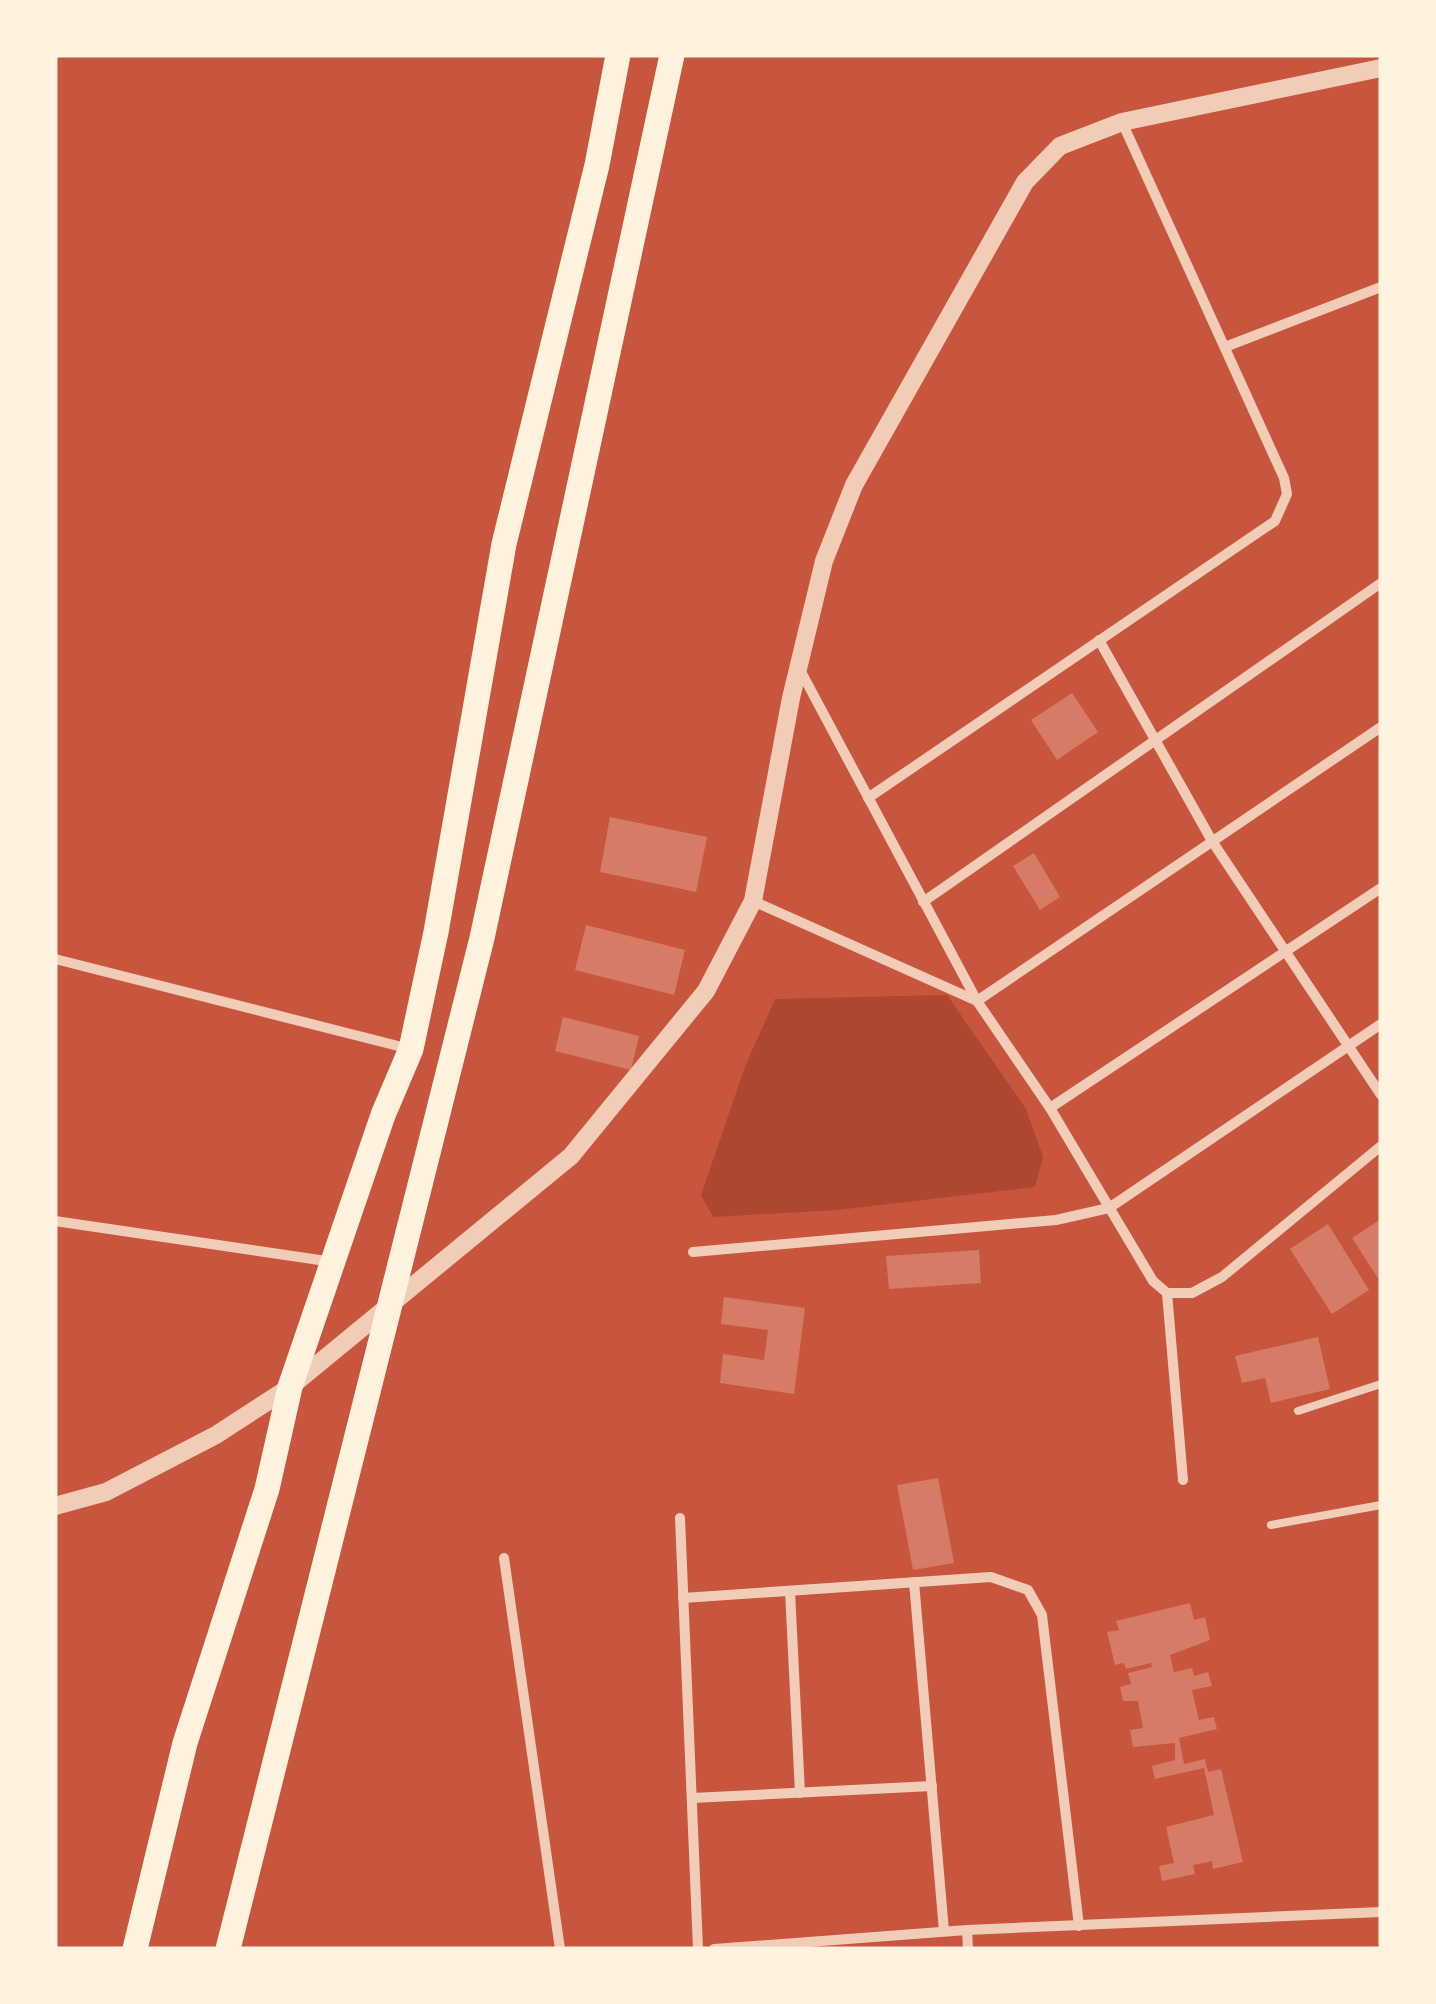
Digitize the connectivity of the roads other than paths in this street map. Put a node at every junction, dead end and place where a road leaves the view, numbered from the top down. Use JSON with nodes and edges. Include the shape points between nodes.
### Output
{"nodes":[{"id":1,"x":618,"y":55,"type":"edge"},
{"id":2,"x":672,"y":55,"type":"edge"},
{"id":3,"x":1381,"y":68,"type":"edge"},
{"id":4,"x":1122,"y":122,"type":"junction"},
{"id":5,"x":1381,"y":287,"type":"edge"},
{"id":6,"x":1225,"y":347,"type":"junction"},
{"id":7,"x":1381,"y":583,"type":"edge"},
{"id":8,"x":1100,"y":640,"type":"junction"},
{"id":9,"x":798,"y":667,"type":"junction"},
{"id":10,"x":1381,"y":727,"type":"edge"},
{"id":11,"x":1154,"y":742,"type":"junction"},
{"id":12,"x":868,"y":798,"type":"junction"},
{"id":13,"x":1212,"y":841,"type":"junction"},
{"id":14,"x":1381,"y":888,"type":"edge"},
{"id":15,"x":753,"y":901,"type":"junction"},
{"id":16,"x":923,"y":902,"type":"junction"},
{"id":17,"x":1287,"y":950,"type":"junction"},
{"id":18,"x":55,"y":959,"type":"edge"},
{"id":19,"x":977,"y":1001,"type":"junction"},
{"id":20,"x":1381,"y":1024,"type":"edge"},
{"id":21,"x":1351,"y":1047,"type":"junction"},
{"id":22,"x":411,"y":1049,"type":"junction"},
{"id":23,"x":1381,"y":1095,"type":"edge"},
{"id":24,"x":1050,"y":1108,"type":"junction"},
{"id":25,"x":1381,"y":1146,"type":"edge"},
{"id":26,"x":1108,"y":1208,"type":"junction"},
{"id":27,"x":55,"y":1221,"type":"edge"},
{"id":28,"x":693,"y":1252,"type":"dead end"},
{"id":29,"x":334,"y":1262,"type":"junction"},
{"id":30,"x":1168,"y":1293,"type":"junction"},
{"id":31,"x":395,"y":1296,"type":"junction"},
{"id":32,"x":1381,"y":1384,"type":"edge"},
{"id":33,"x":290,"y":1387,"type":"junction"},
{"id":34,"x":1298,"y":1412,"type":"dead end"},
{"id":35,"x":1182,"y":1480,"type":"dead end"},
{"id":36,"x":1381,"y":1504,"type":"edge"},
{"id":37,"x":55,"y":1506,"type":"edge"},
{"id":38,"x":680,"y":1518,"type":"dead end"},
{"id":39,"x":1272,"y":1525,"type":"dead end"},
{"id":40,"x":504,"y":1558,"type":"dead end"},
{"id":41,"x":914,"y":1582,"type":"junction"},
{"id":42,"x":790,"y":1591,"type":"junction"},
{"id":43,"x":683,"y":1598,"type":"junction"},
{"id":44,"x":932,"y":1786,"type":"junction"},
{"id":45,"x":800,"y":1793,"type":"junction"},
{"id":46,"x":692,"y":1798,"type":"junction"},
{"id":47,"x":1381,"y":1912,"type":"edge"},
{"id":48,"x":1079,"y":1926,"type":"junction"},
{"id":49,"x":967,"y":1930,"type":"junction"},
{"id":50,"x":944,"y":1931,"type":"junction"},
{"id":51,"x":135,"y":1949,"type":"edge"},
{"id":52,"x":228,"y":1949,"type":"edge"},
{"id":53,"x":560,"y":1949,"type":"edge"},
{"id":54,"x":698,"y":1949,"type":"edge"},
{"id":55,"x":714,"y":1949,"type":"edge"},
{"id":56,"x":968,"y":1949,"type":"edge"}],
"edges":[{"from":1,"to":22,"type":"main road","via":[[504,544]]},
{"from":2,"to":31,"type":"main road","via":[[482,938]]},
{"from":3,"to":4,"type":"street"},
{"from":4,"to":6,"type":"street"},
{"from":4,"to":9,"type":"street","via":[[1060,146],[1024,182],[854,486],[824,561]]},
{"from":5,"to":6,"type":"street"},
{"from":6,"to":8,"type":"street","via":[[1284,478],[1284,510]]},
{"from":7,"to":11,"type":"street"},
{"from":8,"to":11,"type":"street"},
{"from":8,"to":12,"type":"street"},
{"from":9,"to":12,"type":"street"},
{"from":9,"to":15,"type":"street"},
{"from":10,"to":13,"type":"street"},
{"from":11,"to":13,"type":"street"},
{"from":11,"to":16,"type":"street"},
{"from":12,"to":16,"type":"street"},
{"from":13,"to":17,"type":"street"},
{"from":13,"to":19,"type":"street"},
{"from":14,"to":17,"type":"street"},
{"from":15,"to":19,"type":"street"},
{"from":15,"to":31,"type":"street","via":[[706,991],[571,1156]]},
{"from":16,"to":19,"type":"street"},
{"from":17,"to":21,"type":"street"},
{"from":17,"to":24,"type":"street"},
{"from":18,"to":22,"type":"street"},
{"from":19,"to":24,"type":"street"},
{"from":20,"to":21,"type":"street"},
{"from":21,"to":23,"type":"street"},
{"from":21,"to":26,"type":"street"},
{"from":22,"to":29,"type":"main road"},
{"from":24,"to":26,"type":"street"},
{"from":25,"to":30,"type":"street","via":[[1222,1277],[1192,1293]]},
{"from":26,"to":28,"type":"street","via":[[1056,1220]]},
{"from":26,"to":30,"type":"street","via":[[1153,1281]]},
{"from":27,"to":29,"type":"street"},
{"from":29,"to":33,"type":"main road"},
{"from":30,"to":35,"type":"street"},
{"from":31,"to":33,"type":"street"},
{"from":31,"to":52,"type":"main road"},
{"from":32,"to":34,"type":"lane"},
{"from":33,"to":37,"type":"street","via":[[216,1435],[106,1492]]},
{"from":33,"to":51,"type":"main road","via":[[267,1489],[186,1743]]},
{"from":36,"to":39,"type":"lane"},
{"from":38,"to":43,"type":"street"},
{"from":40,"to":53,"type":"street"},
{"from":41,"to":42,"type":"street"},
{"from":41,"to":44,"type":"street"},
{"from":41,"to":48,"type":"street","via":[[991,1578],[1028,1590],[1042,1615]]},
{"from":42,"to":43,"type":"street"},
{"from":42,"to":45,"type":"street"},
{"from":43,"to":46,"type":"street"},
{"from":44,"to":45,"type":"street"},
{"from":44,"to":50,"type":"street"},
{"from":45,"to":46,"type":"street"},
{"from":46,"to":54,"type":"street"},
{"from":47,"to":48,"type":"street"},
{"from":48,"to":49,"type":"street"},
{"from":49,"to":50,"type":"street"},
{"from":49,"to":56,"type":"street"},
{"from":50,"to":55,"type":"street"}]}
